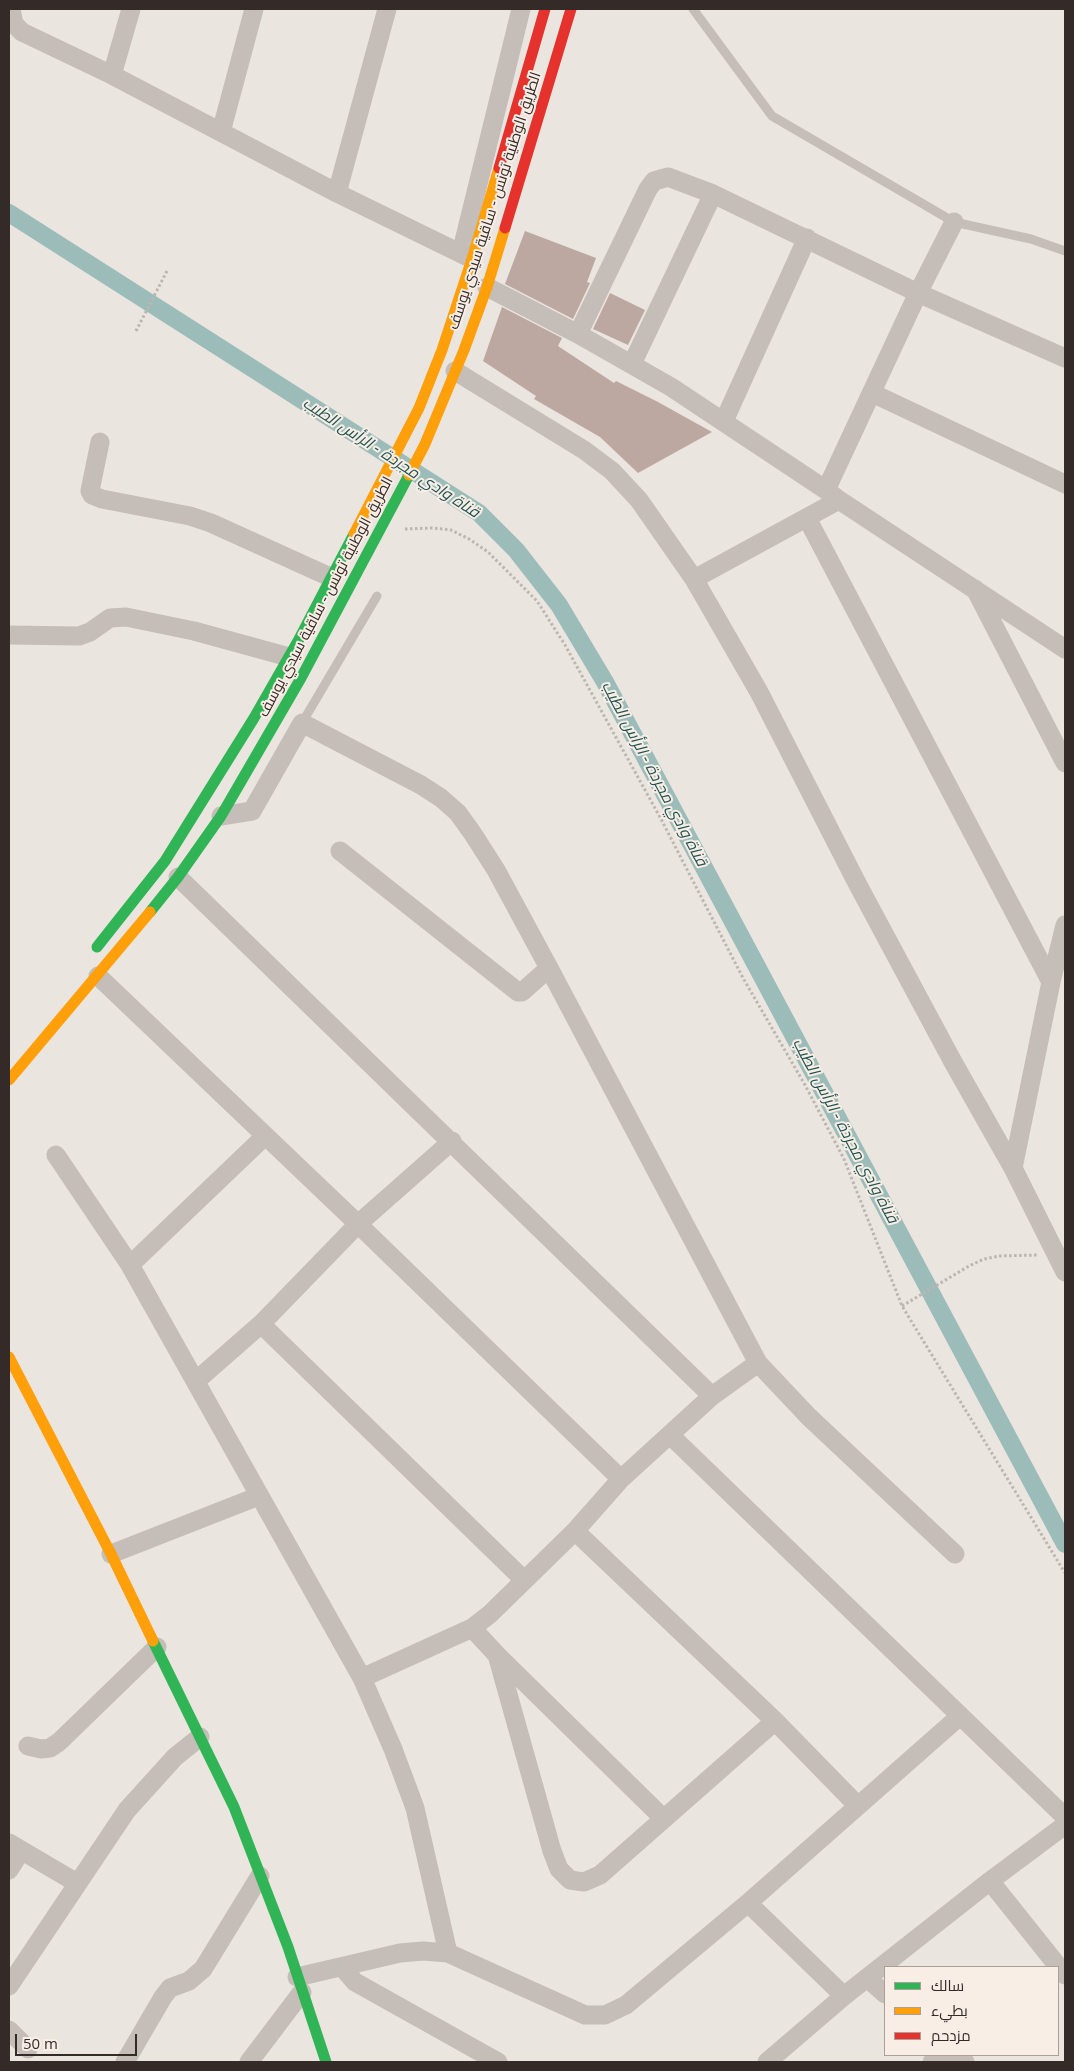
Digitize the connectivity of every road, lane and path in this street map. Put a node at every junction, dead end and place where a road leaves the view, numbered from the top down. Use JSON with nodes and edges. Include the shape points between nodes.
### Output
{"nodes":[{"id":1,"x":11,"y":9,"type":"edge"},
{"id":2,"x":131,"y":9,"type":"edge"},
{"id":3,"x":254,"y":9,"type":"edge"},
{"id":4,"x":387,"y":9,"type":"edge"},
{"id":5,"x":521,"y":9,"type":"edge"},
{"id":6,"x":544,"y":9,"type":"edge"},
{"id":7,"x":571,"y":9,"type":"edge"},
{"id":8,"x":693,"y":9,"type":"edge"},
{"id":9,"x":112,"y":75,"type":"junction"},
{"id":10,"x":221,"y":132,"type":"junction"},
{"id":11,"x":337,"y":193,"type":"junction"},
{"id":12,"x":713,"y":194,"type":"junction"},
{"id":13,"x":954,"y":222,"type":"junction"},
{"id":14,"x":807,"y":238,"type":"junction"},
{"id":15,"x":1065,"y":251,"type":"edge"},
{"id":16,"x":467,"y":256,"type":"junction"},
{"id":17,"x":168,"y":269,"type":"dead end"},
{"id":18,"x":487,"y":286,"type":"junction"},
{"id":19,"x":918,"y":293,"type":"junction"},
{"id":20,"x":136,"y":330,"type":"dead end"},
{"id":21,"x":578,"y":334,"type":"junction"},
{"id":22,"x":1065,"y":358,"type":"edge"},
{"id":23,"x":632,"y":364,"type":"junction"},
{"id":24,"x":456,"y":371,"type":"junction"},
{"id":25,"x":872,"y":393,"type":"junction"},
{"id":26,"x":724,"y":421,"type":"junction"},
{"id":27,"x":100,"y":442,"type":"dead end"},
{"id":28,"x":1065,"y":484,"type":"edge"},
{"id":29,"x":833,"y":495,"type":"junction"},
{"id":30,"x":807,"y":518,"type":"junction"},
{"id":31,"x":381,"y":530,"type":"junction"},
{"id":32,"x":330,"y":577,"type":"junction"},
{"id":33,"x":694,"y":579,"type":"junction"},
{"id":34,"x":974,"y":588,"type":"junction"},
{"id":35,"x":377,"y":596,"type":"dead end"},
{"id":36,"x":9,"y":635,"type":"edge"},
{"id":37,"x":1065,"y":649,"type":"edge"},
{"id":38,"x":289,"y":657,"type":"junction"},
{"id":39,"x":302,"y":722,"type":"junction"},
{"id":40,"x":1065,"y":763,"type":"edge"},
{"id":41,"x":221,"y":816,"type":"junction"},
{"id":42,"x":340,"y":851,"type":"dead end"},
{"id":43,"x":178,"y":877,"type":"junction"},
{"id":44,"x":1065,"y":925,"type":"edge"},
{"id":45,"x":88,"y":959,"type":"dead end"},
{"id":46,"x":550,"y":968,"type":"junction"},
{"id":47,"x":98,"y":976,"type":"junction"},
{"id":48,"x":1051,"y":982,"type":"junction"},
{"id":49,"x":9,"y":1080,"type":"edge"},
{"id":50,"x":264,"y":1137,"type":"junction"},
{"id":51,"x":452,"y":1141,"type":"junction"},
{"id":52,"x":56,"y":1155,"type":"dead end"},
{"id":53,"x":1013,"y":1168,"type":"junction"},
{"id":54,"x":358,"y":1224,"type":"junction"},
{"id":55,"x":1057,"y":1255,"type":"junction"},
{"id":56,"x":130,"y":1265,"type":"junction"},
{"id":57,"x":1065,"y":1272,"type":"edge"},
{"id":58,"x":902,"y":1306,"type":"junction"},
{"id":59,"x":261,"y":1324,"type":"junction"},
{"id":60,"x":9,"y":1357,"type":"edge"},
{"id":61,"x":758,"y":1363,"type":"junction"},
{"id":62,"x":196,"y":1381,"type":"junction"},
{"id":63,"x":712,"y":1396,"type":"junction"},
{"id":64,"x":670,"y":1435,"type":"junction"},
{"id":65,"x":621,"y":1479,"type":"junction"},
{"id":66,"x":259,"y":1496,"type":"junction"},
{"id":67,"x":575,"y":1530,"type":"junction"},
{"id":68,"x":111,"y":1554,"type":"junction"},
{"id":69,"x":955,"y":1554,"type":"dead end"},
{"id":70,"x":1065,"y":1574,"type":"edge"},
{"id":71,"x":524,"y":1580,"type":"junction"},
{"id":72,"x":472,"y":1628,"type":"junction"},
{"id":73,"x":157,"y":1647,"type":"junction"},
{"id":74,"x":497,"y":1655,"type":"junction"},
{"id":75,"x":362,"y":1678,"type":"junction"},
{"id":76,"x":960,"y":1716,"type":"junction"},
{"id":77,"x":775,"y":1721,"type":"junction"},
{"id":78,"x":200,"y":1737,"type":"junction"},
{"id":79,"x":28,"y":1746,"type":"dead end"},
{"id":80,"x":858,"y":1806,"type":"junction"},
{"id":81,"x":1065,"y":1817,"type":"edge"},
{"id":82,"x":664,"y":1819,"type":"junction"},
{"id":83,"x":1065,"y":1825,"type":"edge"},
{"id":84,"x":15,"y":1847,"type":"edge"},
{"id":85,"x":9,"y":1870,"type":"edge"},
{"id":86,"x":260,"y":1876,"type":"junction"},
{"id":87,"x":990,"y":1881,"type":"junction"},
{"id":88,"x":77,"y":1883,"type":"junction"},
{"id":89,"x":748,"y":1903,"type":"junction"},
{"id":90,"x":448,"y":1953,"type":"junction"},
{"id":91,"x":1055,"y":1966,"type":"edge"},
{"id":92,"x":342,"y":1967,"type":"junction"},
{"id":93,"x":867,"y":1978,"type":"junction"},
{"id":94,"x":299,"y":1985,"type":"junction"},
{"id":95,"x":9,"y":1986,"type":"edge"},
{"id":96,"x":884,"y":1993,"type":"edge"},
{"id":97,"x":844,"y":1996,"type":"junction"},
{"id":98,"x":9,"y":2030,"type":"edge"},
{"id":99,"x":28,"y":2049,"type":"dead end"},
{"id":100,"x":126,"y":2062,"type":"edge"},
{"id":101,"x":249,"y":2062,"type":"edge"},
{"id":102,"x":326,"y":2062,"type":"edge"},
{"id":103,"x":498,"y":2062,"type":"edge"},
{"id":104,"x":767,"y":2062,"type":"edge"}],
"edges":[{"from":1,"to":9,"type":"street","via":[[14,24],[22,32]]},
{"from":2,"to":9,"type":"street"},
{"from":3,"to":10,"type":"street"},
{"from":4,"to":11,"type":"street"},
{"from":5,"to":16,"type":"street"},
{"from":6,"to":16,"type":"main road","name":"الطريق الوطنية تونس - ساقية سيدي يوسف"},
{"from":7,"to":18,"type":"main road","name":"الطريق الوطنية تونس - ساقية سيدي يوسف"},
{"from":8,"to":13,"type":"lane","via":[[772,116]]},
{"from":9,"to":10,"type":"street"},
{"from":10,"to":11,"type":"street"},
{"from":11,"to":16,"type":"street"},
{"from":12,"to":14,"type":"street"},
{"from":12,"to":21,"type":"street","via":[[673,177],[654,181]]},
{"from":12,"to":23,"type":"street"},
{"from":13,"to":15,"type":"lane","via":[[1031,239]]},
{"from":13,"to":19,"type":"street"},
{"from":14,"to":19,"type":"street"},
{"from":14,"to":26,"type":"street"},
{"from":16,"to":32,"type":"main road","name":"الطريق الوطنية تونس - ساقية سيدي يوسف","via":[[442,350],[418,408]]},
{"from":17,"to":20,"type":"path"},
{"from":18,"to":21,"type":"street"},
{"from":18,"to":24,"type":"main road","name":"الطريق الوطنية تونس - ساقية سيدي يوسف"},
{"from":19,"to":22,"type":"street"},
{"from":19,"to":25,"type":"street"},
{"from":21,"to":23,"type":"street"},
{"from":23,"to":26,"type":"street"},
{"from":24,"to":31,"type":"main road","name":"الطريق الوطنية تونس - ساقية سيدي يوسف","via":[[425,444]]},
{"from":24,"to":33,"type":"street","via":[[584,450],[612,471],[639,500]]},
{"from":25,"to":28,"type":"street"},
{"from":25,"to":29,"type":"street"},
{"from":26,"to":29,"type":"street"},
{"from":27,"to":32,"type":"street","via":[[90,491],[92,495],[102,500],[190,516],[211,523]]},
{"from":29,"to":30,"type":"street"},
{"from":29,"to":34,"type":"street"},
{"from":30,"to":33,"type":"street"},
{"from":30,"to":48,"type":"street"},
{"from":31,"to":41,"type":"main road","name":"الطريق الوطنية تونس - ساقية سيدي يوسف","via":[[302,678]]},
{"from":31,"to":58,"type":"path","via":[[451,530],[488,552],[537,601],[565,645],[661,819],[743,978],[844,1159]]},
{"from":32,"to":38,"type":"main road","name":"الطريق الوطنية تونس - ساقية سيدي يوسف"},
{"from":33,"to":53,"type":"street","via":[[759,692],[913,988]]},
{"from":34,"to":37,"type":"street"},
{"from":34,"to":40,"type":"street"},
{"from":35,"to":39,"type":"lane"},
{"from":36,"to":38,"type":"street","via":[[80,636],[110,618],[126,617],[194,631]]},
{"from":38,"to":45,"type":"main road","name":"الطريق الوطنية تونس - ساقية سيدي يوسف","via":[[165,861]]},
{"from":39,"to":41,"type":"street","via":[[252,812]]},
{"from":39,"to":46,"type":"street","via":[[421,785],[458,813],[496,870]]},
{"from":41,"to":43,"type":"main road","name":"الطريق الوطنية تونس - ساقية سيدي يوسف"},
{"from":42,"to":46,"type":"street","via":[[518,992]]},
{"from":43,"to":47,"type":"main road","name":"الطريق الوطنية تونس - ساقية سيدي يوسف"},
{"from":43,"to":51,"type":"street"},
{"from":44,"to":48,"type":"street"},
{"from":46,"to":61,"type":"street"},
{"from":47,"to":49,"type":"main road","name":"الطريق الوطنية تونس - ساقية سيدي يوسف"},
{"from":47,"to":50,"type":"street"},
{"from":48,"to":53,"type":"street"},
{"from":50,"to":54,"type":"street"},
{"from":50,"to":56,"type":"street"},
{"from":51,"to":54,"type":"street"},
{"from":51,"to":63,"type":"street"},
{"from":52,"to":56,"type":"street"},
{"from":53,"to":55,"type":"street"},
{"from":54,"to":59,"type":"street"},
{"from":54,"to":65,"type":"street"},
{"from":55,"to":57,"type":"street"},
{"from":55,"to":58,"type":"path","via":[[984,1259]]},
{"from":56,"to":62,"type":"street"},
{"from":58,"to":70,"type":"path"},
{"from":59,"to":62,"type":"street"},
{"from":59,"to":71,"type":"street"},
{"from":60,"to":68,"type":"main road"},
{"from":61,"to":63,"type":"street"},
{"from":61,"to":69,"type":"street","via":[[809,1417]]},
{"from":62,"to":66,"type":"street"},
{"from":63,"to":64,"type":"street"},
{"from":64,"to":65,"type":"street"},
{"from":64,"to":76,"type":"street"},
{"from":65,"to":67,"type":"street"},
{"from":66,"to":68,"type":"street"},
{"from":66,"to":75,"type":"street"},
{"from":67,"to":71,"type":"street"},
{"from":67,"to":77,"type":"street"},
{"from":68,"to":73,"type":"main road"},
{"from":71,"to":72,"type":"street"},
{"from":72,"to":74,"type":"street"},
{"from":72,"to":75,"type":"street"},
{"from":73,"to":78,"type":"main road"},
{"from":73,"to":79,"type":"street","via":[[60,1742],[50,1748]]},
{"from":74,"to":82,"type":"street"},
{"from":74,"to":82,"type":"street","via":[[552,1851],[559,1869],[570,1880],[584,1882],[600,1875]]},
{"from":75,"to":90,"type":"street","via":[[415,1808]]},
{"from":76,"to":80,"type":"street"},
{"from":76,"to":81,"type":"street"},
{"from":77,"to":80,"type":"street"},
{"from":77,"to":82,"type":"street"},
{"from":78,"to":86,"type":"main road","via":[[234,1807]]},
{"from":78,"to":88,"type":"street","via":[[151,1781]]},
{"from":80,"to":89,"type":"street"},
{"from":83,"to":87,"type":"street"},
{"from":84,"to":85,"type":"street"},
{"from":84,"to":88,"type":"street"},
{"from":86,"to":94,"type":"main road"},
{"from":86,"to":100,"type":"street","via":[[203,1969],[189,1981],[170,1988]]},
{"from":87,"to":91,"type":"street"},
{"from":87,"to":93,"type":"street"},
{"from":88,"to":95,"type":"street"},
{"from":89,"to":90,"type":"street","via":[[626,2005],[605,2016],[585,2015]]},
{"from":89,"to":97,"type":"street"},
{"from":90,"to":92,"type":"street","via":[[400,1953]]},
{"from":92,"to":94,"type":"street"},
{"from":92,"to":103,"type":"street","via":[[355,1982]]},
{"from":93,"to":96,"type":"street"},
{"from":93,"to":97,"type":"street"},
{"from":94,"to":101,"type":"street"},
{"from":94,"to":102,"type":"main road"},
{"from":97,"to":104,"type":"street"},
{"from":98,"to":99,"type":"street"}]}
